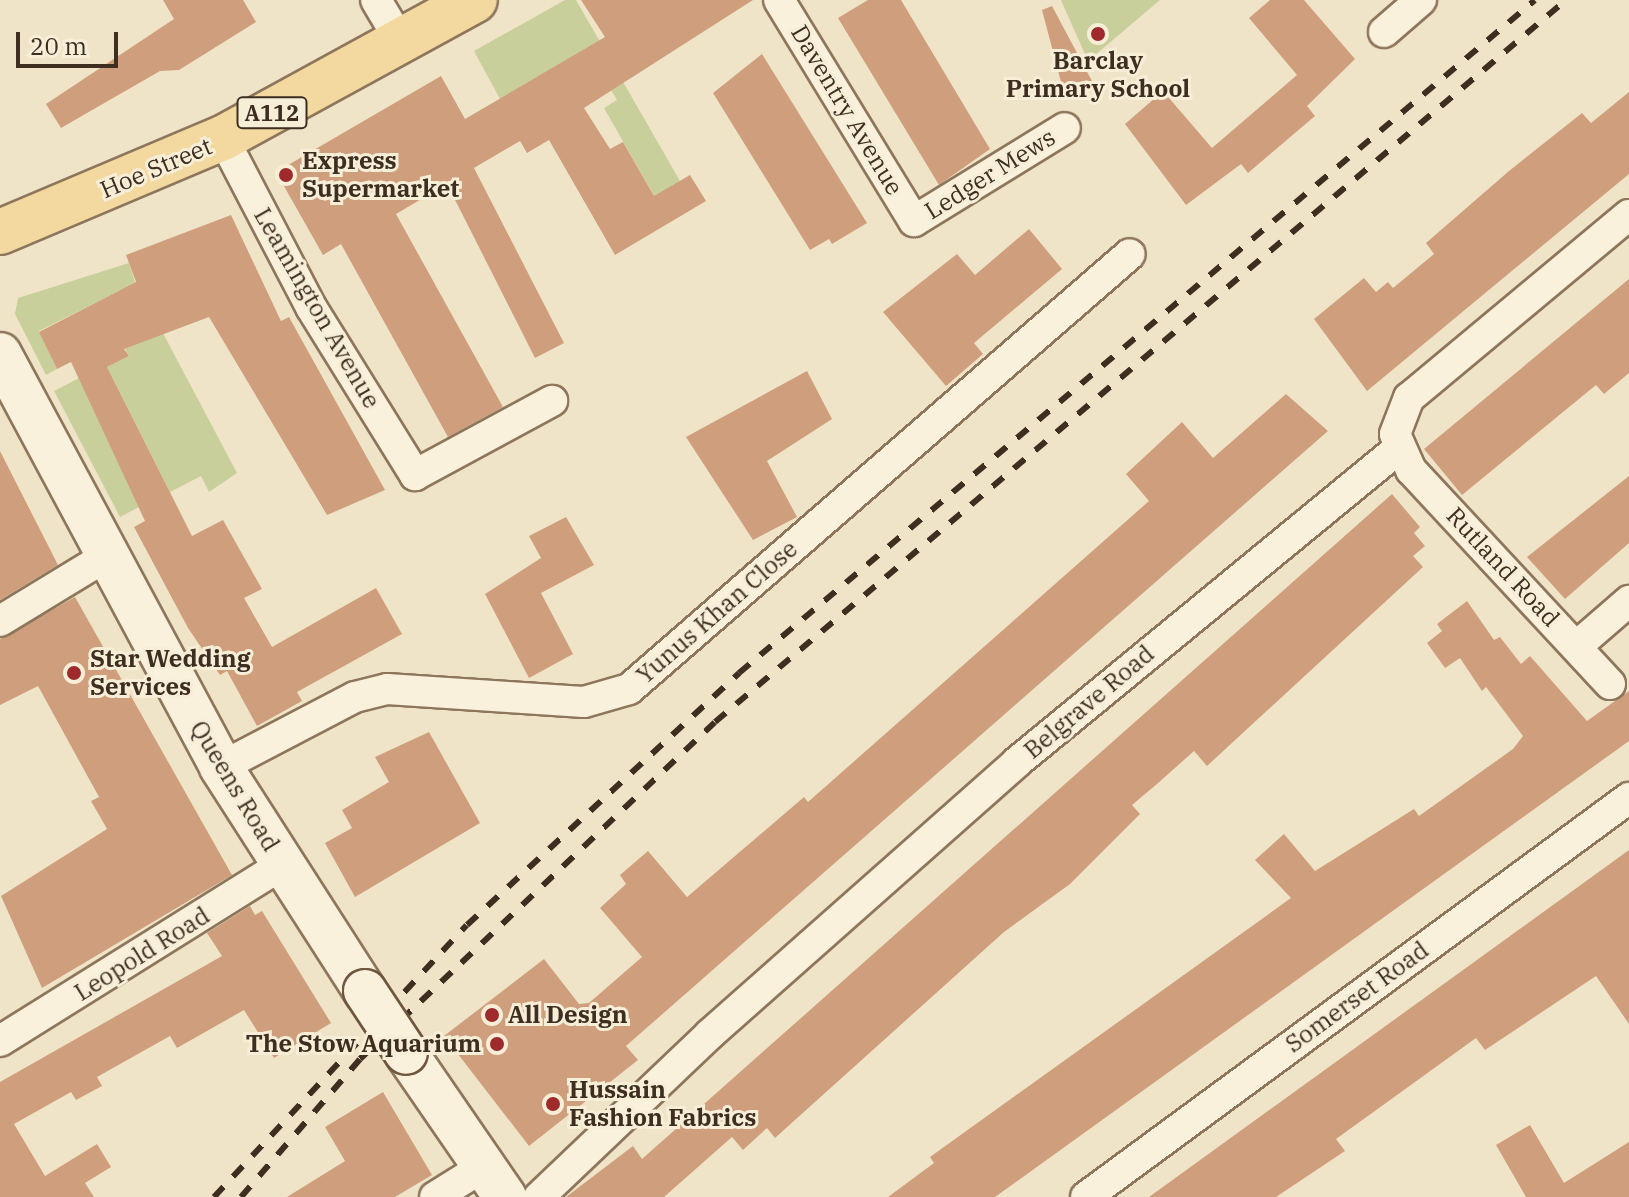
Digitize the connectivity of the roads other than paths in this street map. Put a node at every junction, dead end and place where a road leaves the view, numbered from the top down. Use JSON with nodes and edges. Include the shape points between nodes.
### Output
{"nodes":[{"id":1,"x":376,"y":0,"type":"edge"},
{"id":2,"x":475,"y":0,"type":"edge"},
{"id":3,"x":779,"y":0,"type":"edge"},
{"id":4,"x":1421,"y":0,"type":"edge"},
{"id":5,"x":1384,"y":32,"type":"dead end"},
{"id":6,"x":401,"y":42,"type":"junction"},
{"id":7,"x":1065,"y":128,"type":"dead end"},
{"id":8,"x":223,"y":138,"type":"junction"},
{"id":9,"x":1629,"y":215,"type":"edge"},
{"id":10,"x":914,"y":221,"type":"joint"},
{"id":11,"x":0,"y":232,"type":"edge"},
{"id":12,"x":1130,"y":254,"type":"dead end"},
{"id":13,"x":0,"y":354,"type":"edge"},
{"id":14,"x":552,"y":401,"type":"dead end"},
{"id":15,"x":1397,"y":450,"type":"junction"},
{"id":16,"x":107,"y":556,"type":"junction"},
{"id":17,"x":1629,"y":601,"type":"edge"},
{"id":18,"x":0,"y":621,"type":"edge"},
{"id":19,"x":1577,"y":646,"type":"junction"},
{"id":20,"x":1610,"y":684,"type":"dead end"},
{"id":21,"x":221,"y":767,"type":"junction"},
{"id":22,"x":1629,"y":798,"type":"edge"},
{"id":23,"x":282,"y":865,"type":"junction"},
{"id":24,"x":0,"y":1041,"type":"edge"},
{"id":25,"x":494,"y":1182,"type":"edge"},
{"id":26,"x":435,"y":1197,"type":"edge"},
{"id":27,"x":539,"y":1197,"type":"edge"},
{"id":28,"x":1086,"y":1197,"type":"edge"}],
"edges":[{"from":1,"to":6,"type":"street"},
{"from":2,"to":6,"type":"main road","name":"Hoe Street","number":"A112"},
{"from":3,"to":10,"type":"street","name":"Daventry Avenue"},
{"from":4,"to":5,"type":"street"},
{"from":6,"to":8,"type":"main road","name":"Hoe Street","number":"A112"},
{"from":7,"to":10,"type":"street","name":"Ledger Mews"},
{"from":8,"to":11,"type":"main road","name":"Hoe Street","number":"A112"},
{"from":8,"to":14,"type":"street","name":"Leamington Avenue","via":[[311,307],[415,475]]},
{"from":9,"to":15,"type":"street","via":[[1409,398],[1395,427]]},
{"from":12,"to":21,"type":"street","name":"Yunus Khan Close","via":[[629,689],[584,702],[387,689],[355,697]]},
{"from":13,"to":16,"type":"street","name":"Queens Road"},
{"from":15,"to":19,"type":"street","name":"Rutland Road"},
{"from":15,"to":27,"type":"street","name":"Belgrave Road","via":[[1347,485],[949,822]]},
{"from":16,"to":18,"type":"street"},
{"from":16,"to":21,"type":"street","name":"Queens Road"},
{"from":17,"to":19,"type":"street"},
{"from":19,"to":20,"type":"street","name":"Rutland Road"},
{"from":21,"to":23,"type":"street","name":"Queens Road"},
{"from":22,"to":28,"type":"street","name":"Somerset Road"},
{"from":23,"to":24,"type":"street","name":"Leopold Road"},
{"from":23,"to":25,"type":"street","name":"Queens Road","bridge":true},
{"from":25,"to":26,"type":"street"}]}
